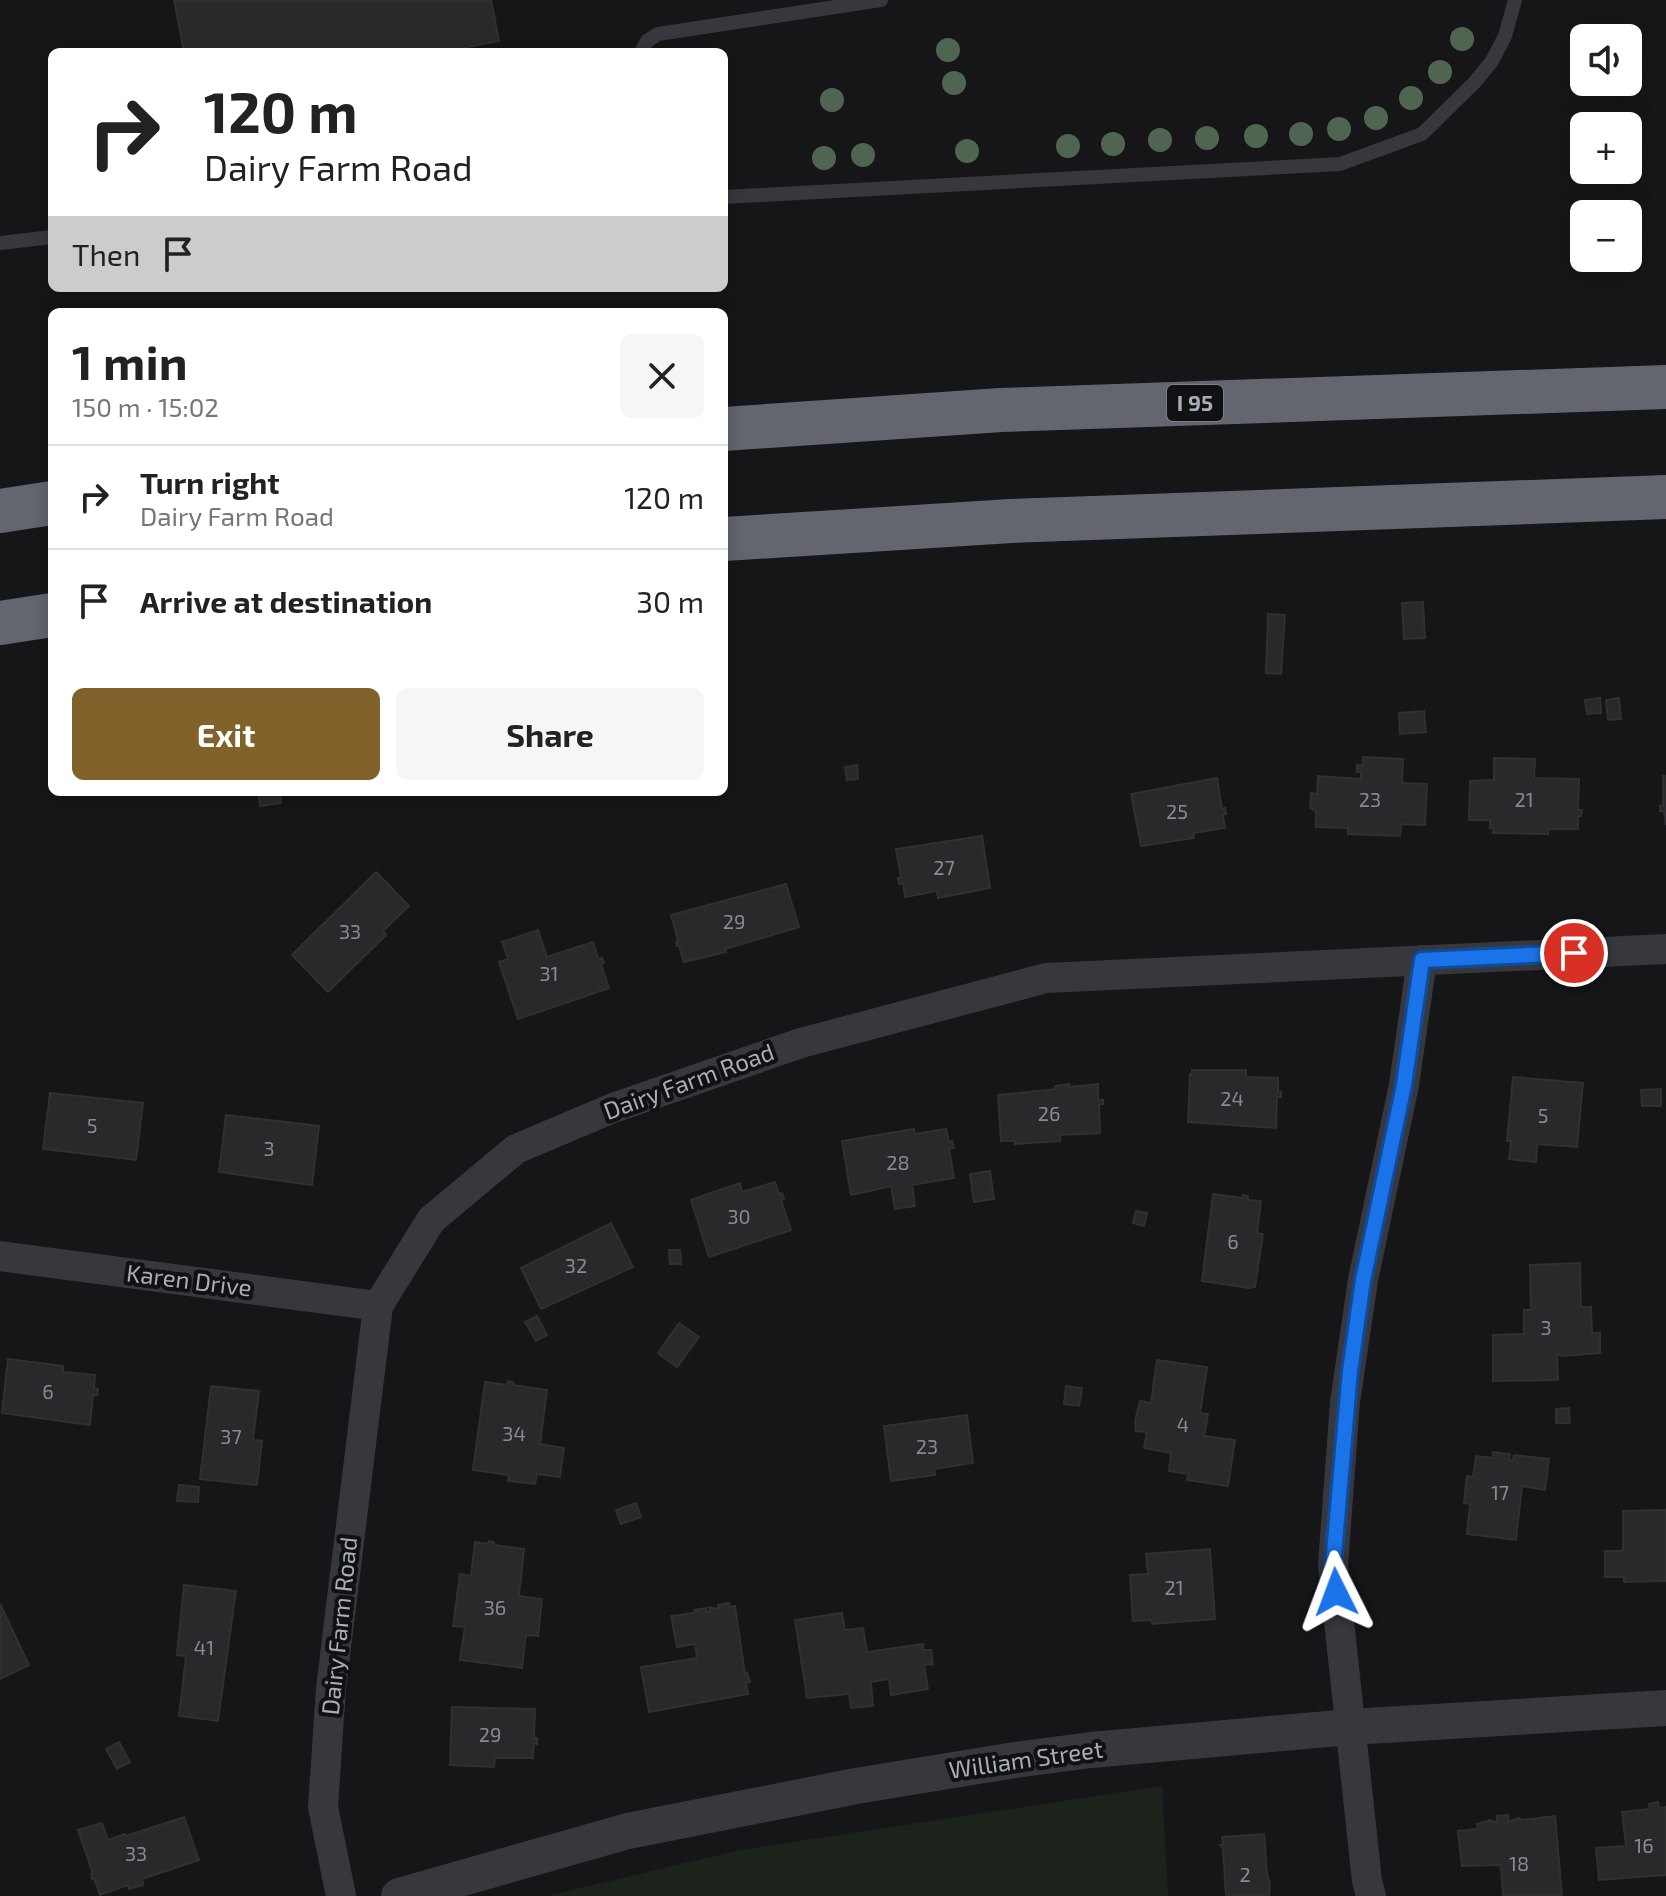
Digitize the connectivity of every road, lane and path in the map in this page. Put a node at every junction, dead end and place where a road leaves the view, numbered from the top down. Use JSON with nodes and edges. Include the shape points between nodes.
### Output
{"nodes":[{"id":1,"x":881,"y":0,"type":"edge"},
{"id":2,"x":1515,"y":0,"type":"edge"},
{"id":3,"x":643,"y":48,"type":"edge"},
{"id":4,"x":728,"y":197,"type":"edge"},
{"id":5,"x":48,"y":237,"type":"edge"},
{"id":6,"x":0,"y":243,"type":"edge"},
{"id":7,"x":1666,"y":387,"type":"edge"},
{"id":8,"x":728,"y":429,"type":"edge"},
{"id":9,"x":1666,"y":497,"type":"edge"},
{"id":10,"x":48,"y":504,"type":"edge"},
{"id":11,"x":0,"y":511,"type":"edge"},
{"id":12,"x":728,"y":539,"type":"edge"},
{"id":13,"x":48,"y":616,"type":"edge"},
{"id":14,"x":0,"y":623,"type":"edge"},
{"id":15,"x":1666,"y":949,"type":"edge"},
{"id":16,"x":1422,"y":960,"type":"junction"},
{"id":17,"x":0,"y":1256,"type":"edge"},
{"id":18,"x":378,"y":1306,"type":"junction"},
{"id":19,"x":1666,"y":1708,"type":"edge"},
{"id":20,"x":1350,"y":1727,"type":"junction"},
{"id":21,"x":341,"y":1896,"type":"edge"},
{"id":22,"x":399,"y":1896,"type":"edge"},
{"id":23,"x":1371,"y":1896,"type":"edge"}],
"edges":[{"from":1,"to":3,"type":"lane","via":[[658,34]]},
{"from":2,"to":4,"type":"lane","via":[[1492,61],[1422,134],[1340,164]]},
{"from":5,"to":6,"type":"lane"},
{"from":7,"to":8,"type":"highway","number":"I 95","via":[[1001,410]]},
{"from":9,"to":12,"type":"highway","via":[[1069,519]]},
{"from":10,"to":11,"type":"highway"},
{"from":13,"to":14,"type":"highway"},
{"from":15,"to":16,"type":"street","name":"Dairy Farm Road"},
{"from":16,"to":18,"type":"street","name":"Dairy Farm Road","via":[[1046,978],[801,1043],[613,1108],[516,1149],[431,1220]]},
{"from":16,"to":20,"type":"street","via":[[1345,1402],[1333,1565]]},
{"from":17,"to":18,"type":"street","name":"Karen Drive"},
{"from":18,"to":21,"type":"street","name":"Dairy Farm Road","via":[[331,1688],[323,1807]]},
{"from":19,"to":20,"type":"street","name":"William Street"},
{"from":20,"to":22,"type":"street","name":"William Street","via":[[1091,1750],[856,1786],[628,1831]]},
{"from":20,"to":23,"type":"street"}]}
